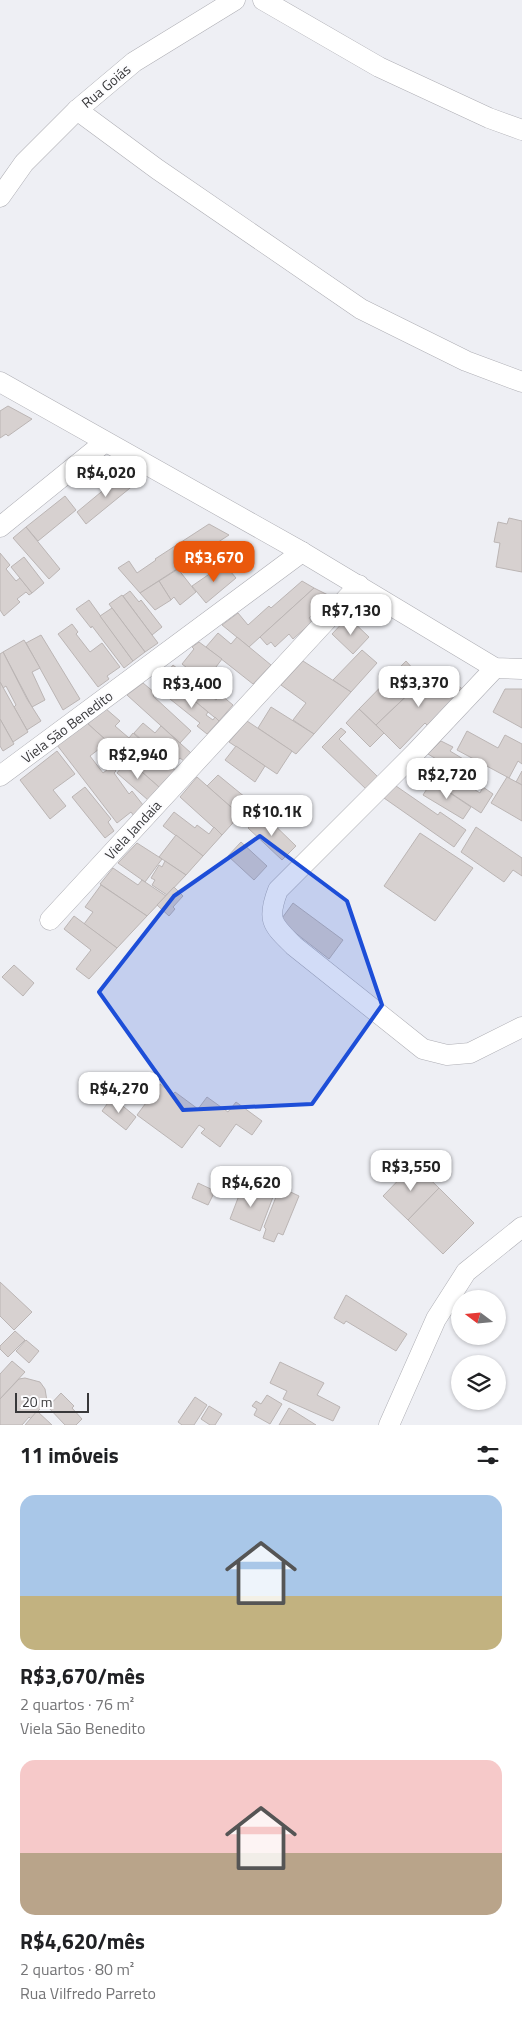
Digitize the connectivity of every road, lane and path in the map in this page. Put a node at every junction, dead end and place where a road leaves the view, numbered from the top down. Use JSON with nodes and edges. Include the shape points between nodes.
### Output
{"nodes":[{"id":1,"x":235,"y":0,"type":"edge"},
{"id":2,"x":263,"y":0,"type":"edge"},
{"id":3,"x":77,"y":110,"type":"junction"},
{"id":4,"x":522,"y":130,"type":"edge"},
{"id":5,"x":0,"y":197,"type":"edge"},
{"id":6,"x":0,"y":382,"type":"edge"},
{"id":7,"x":522,"y":382,"type":"edge"},
{"id":8,"x":106,"y":442,"type":"junction"},
{"id":9,"x":0,"y":527,"type":"edge"},
{"id":10,"x":302,"y":552,"type":"junction"},
{"id":11,"x":359,"y":586,"type":"junction"},
{"id":12,"x":495,"y":668,"type":"junction"},
{"id":13,"x":522,"y":669,"type":"edge"},
{"id":14,"x":0,"y":776,"type":"edge"},
{"id":15,"x":50,"y":920,"type":"dead end"},
{"id":16,"x":522,"y":1027,"type":"edge"},
{"id":17,"x":522,"y":1227,"type":"edge"},
{"id":18,"x":389,"y":1425,"type":"edge"}],
"edges":[{"from":1,"to":3,"type":"street","name":"Rua Goiás","via":[[134,62]]},
{"from":2,"to":4,"type":"street","via":[[379,67]]},
{"from":3,"to":5,"type":"street","name":"Rua Goiás","via":[[24,162]]},
{"from":3,"to":7,"type":"street","via":[[361,309],[466,361]]},
{"from":6,"to":8,"type":"street"},
{"from":8,"to":9,"type":"street"},
{"from":8,"to":10,"type":"street"},
{"from":10,"to":11,"type":"street"},
{"from":10,"to":14,"type":"street","name":"Viela São Benedito"},
{"from":11,"to":12,"type":"street"},
{"from":11,"to":15,"type":"street","name":"Viela Jandaia"},
{"from":12,"to":13,"type":"street"},
{"from":12,"to":16,"type":"street","via":[[278,890],[272,918],[276,928],[294,946],[424,1049],[447,1055],[470,1053]]},
{"from":17,"to":18,"type":"street","via":[[466,1272],[436,1318]]}]}
